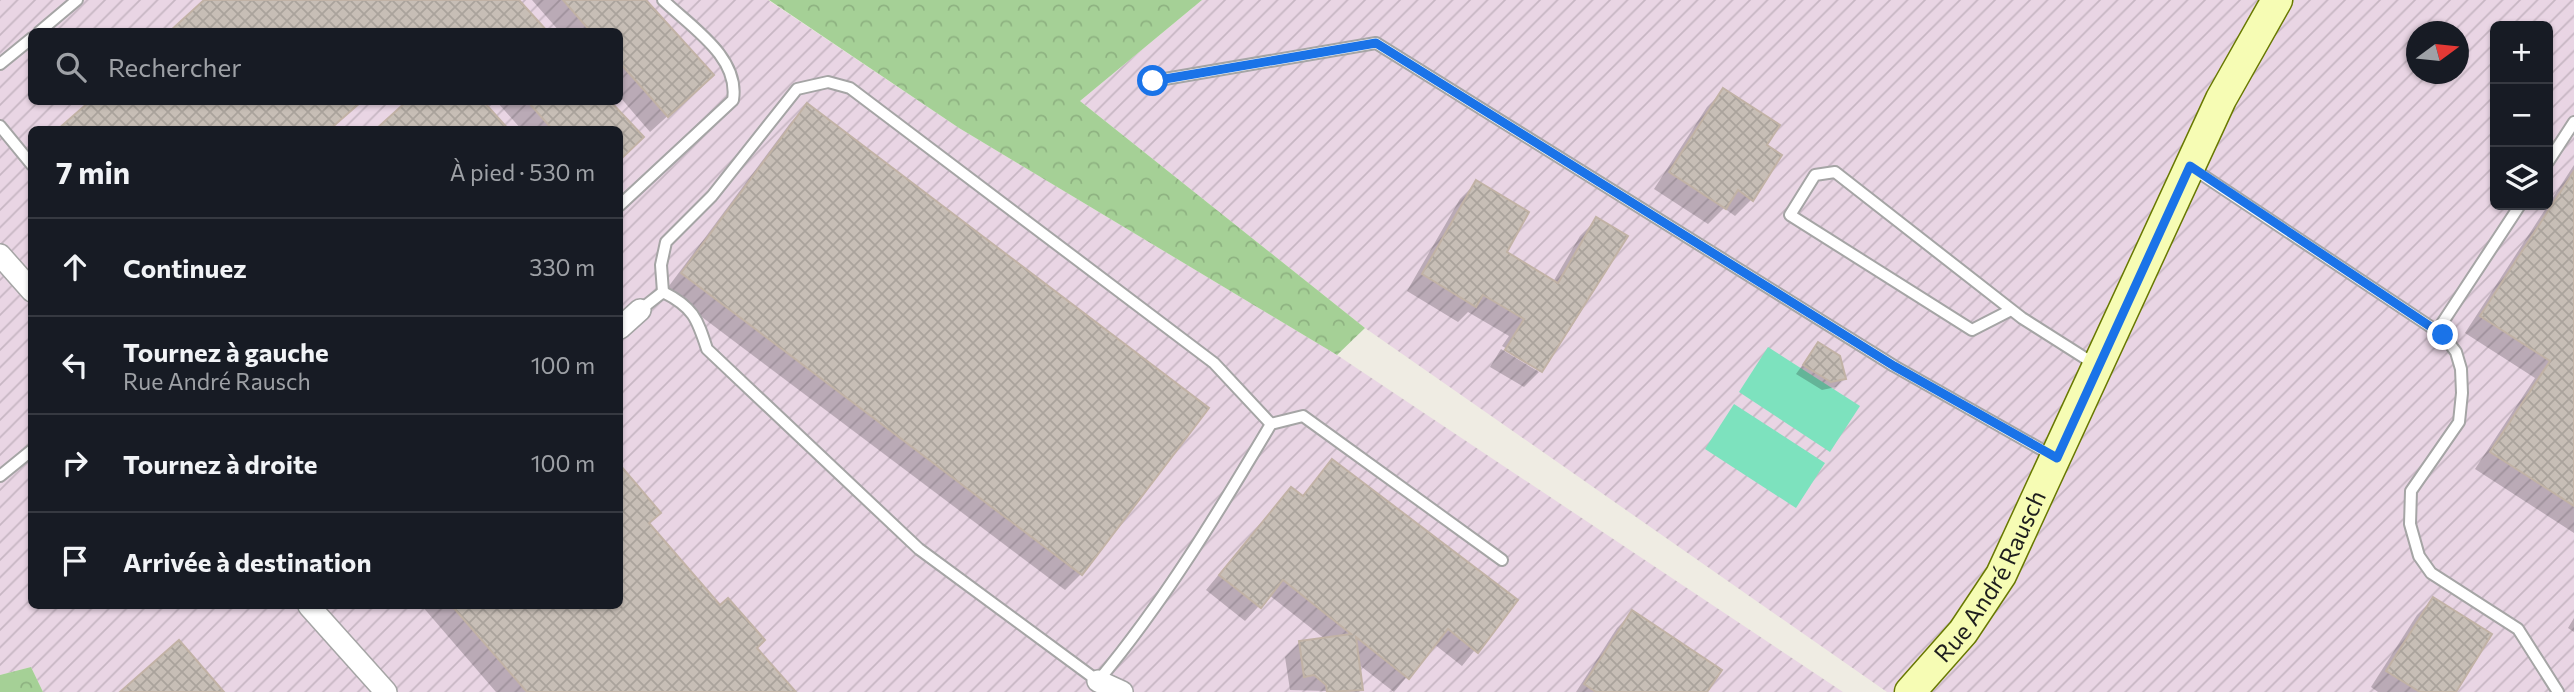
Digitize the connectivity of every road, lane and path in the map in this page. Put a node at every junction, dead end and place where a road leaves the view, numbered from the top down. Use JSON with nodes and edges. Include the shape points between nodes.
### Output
{"nodes":[{"id":1,"x":77,"y":0,"type":"edge"},
{"id":2,"x":663,"y":0,"type":"edge"},
{"id":3,"x":2277,"y":0,"type":"edge"},
{"id":4,"x":44,"y":28,"type":"edge"},
{"id":5,"x":28,"y":41,"type":"edge"},
{"id":6,"x":0,"y":64,"type":"edge"},
{"id":7,"x":1153,"y":81,"type":"dead end"},
{"id":8,"x":2574,"y":122,"type":"edge"},
{"id":9,"x":0,"y":126,"type":"edge"},
{"id":10,"x":2553,"y":154,"type":"edge"},
{"id":11,"x":28,"y":159,"type":"edge"},
{"id":12,"x":2190,"y":166,"type":"junction"},
{"id":13,"x":623,"y":202,"type":"edge"},
{"id":14,"x":2517,"y":210,"type":"edge"},
{"id":15,"x":0,"y":255,"type":"edge"},
{"id":16,"x":28,"y":286,"type":"edge"},
{"id":17,"x":663,"y":292,"type":"junction"},
{"id":18,"x":640,"y":310,"type":"joint"},
{"id":19,"x":2011,"y":310,"type":"junction"},
{"id":20,"x":623,"y":325,"type":"edge"},
{"id":21,"x":2437,"y":331,"type":"junction"},
{"id":22,"x":2099,"y":366,"type":"junction"},
{"id":23,"x":1271,"y":424,"type":"junction"},
{"id":24,"x":28,"y":453,"type":"edge"},
{"id":25,"x":2057,"y":458,"type":"junction"},
{"id":26,"x":0,"y":476,"type":"edge"},
{"id":27,"x":1502,"y":560,"type":"dead end"},
{"id":28,"x":312,"y":609,"type":"edge"},
{"id":29,"x":1098,"y":681,"type":"junction"},
{"id":30,"x":386,"y":692,"type":"edge"},
{"id":31,"x":1122,"y":692,"type":"edge"},
{"id":32,"x":1910,"y":692,"type":"edge"},
{"id":33,"x":2558,"y":692,"type":"edge"}],
"edges":[{"from":1,"to":4,"type":"lane"},
{"from":2,"to":13,"type":"lane","via":[[725,59],[736,84],[733,100]]},
{"from":3,"to":12,"type":"street","name":"Rue André Rausch","via":[[2221,99]]},
{"from":5,"to":6,"type":"lane"},
{"from":7,"to":25,"type":"lane","via":[[1376,43],[1894,366]]},
{"from":8,"to":10,"type":"lane"},
{"from":9,"to":11,"type":"lane"},
{"from":12,"to":21,"type":"lane"},
{"from":12,"to":22,"type":"street","name":"Rue André Rausch"},
{"from":14,"to":21,"type":"lane"},
{"from":15,"to":16,"type":"street"},
{"from":17,"to":18,"type":"lane"},
{"from":17,"to":23,"type":"lane","via":[[661,265],[666,242],[712,196],[797,89],[828,82],[850,88],[1214,363]]},
{"from":17,"to":29,"type":"lane","via":[[684,302],[698,319],[707,349],[919,549]]},
{"from":18,"to":20,"type":"street"},
{"from":19,"to":19,"type":"lane","via":[[1835,172],[1815,174],[1790,215],[1972,330]]},
{"from":19,"to":22,"type":"lane"},
{"from":21,"to":33,"type":"lane","via":[[2456,352],[2462,393],[2459,422],[2411,491],[2410,524],[2419,556],[2431,573],[2518,629]]},
{"from":22,"to":25,"type":"street","name":"Rue André Rausch"},
{"from":23,"to":27,"type":"lane","via":[[1303,416]]},
{"from":23,"to":29,"type":"lane","via":[[1218,513],[1128,646]]},
{"from":24,"to":26,"type":"lane"},
{"from":25,"to":32,"type":"street","name":"Rue André Rausch","via":[[1983,605]]},
{"from":28,"to":30,"type":"street"},
{"from":29,"to":31,"type":"street"}]}
